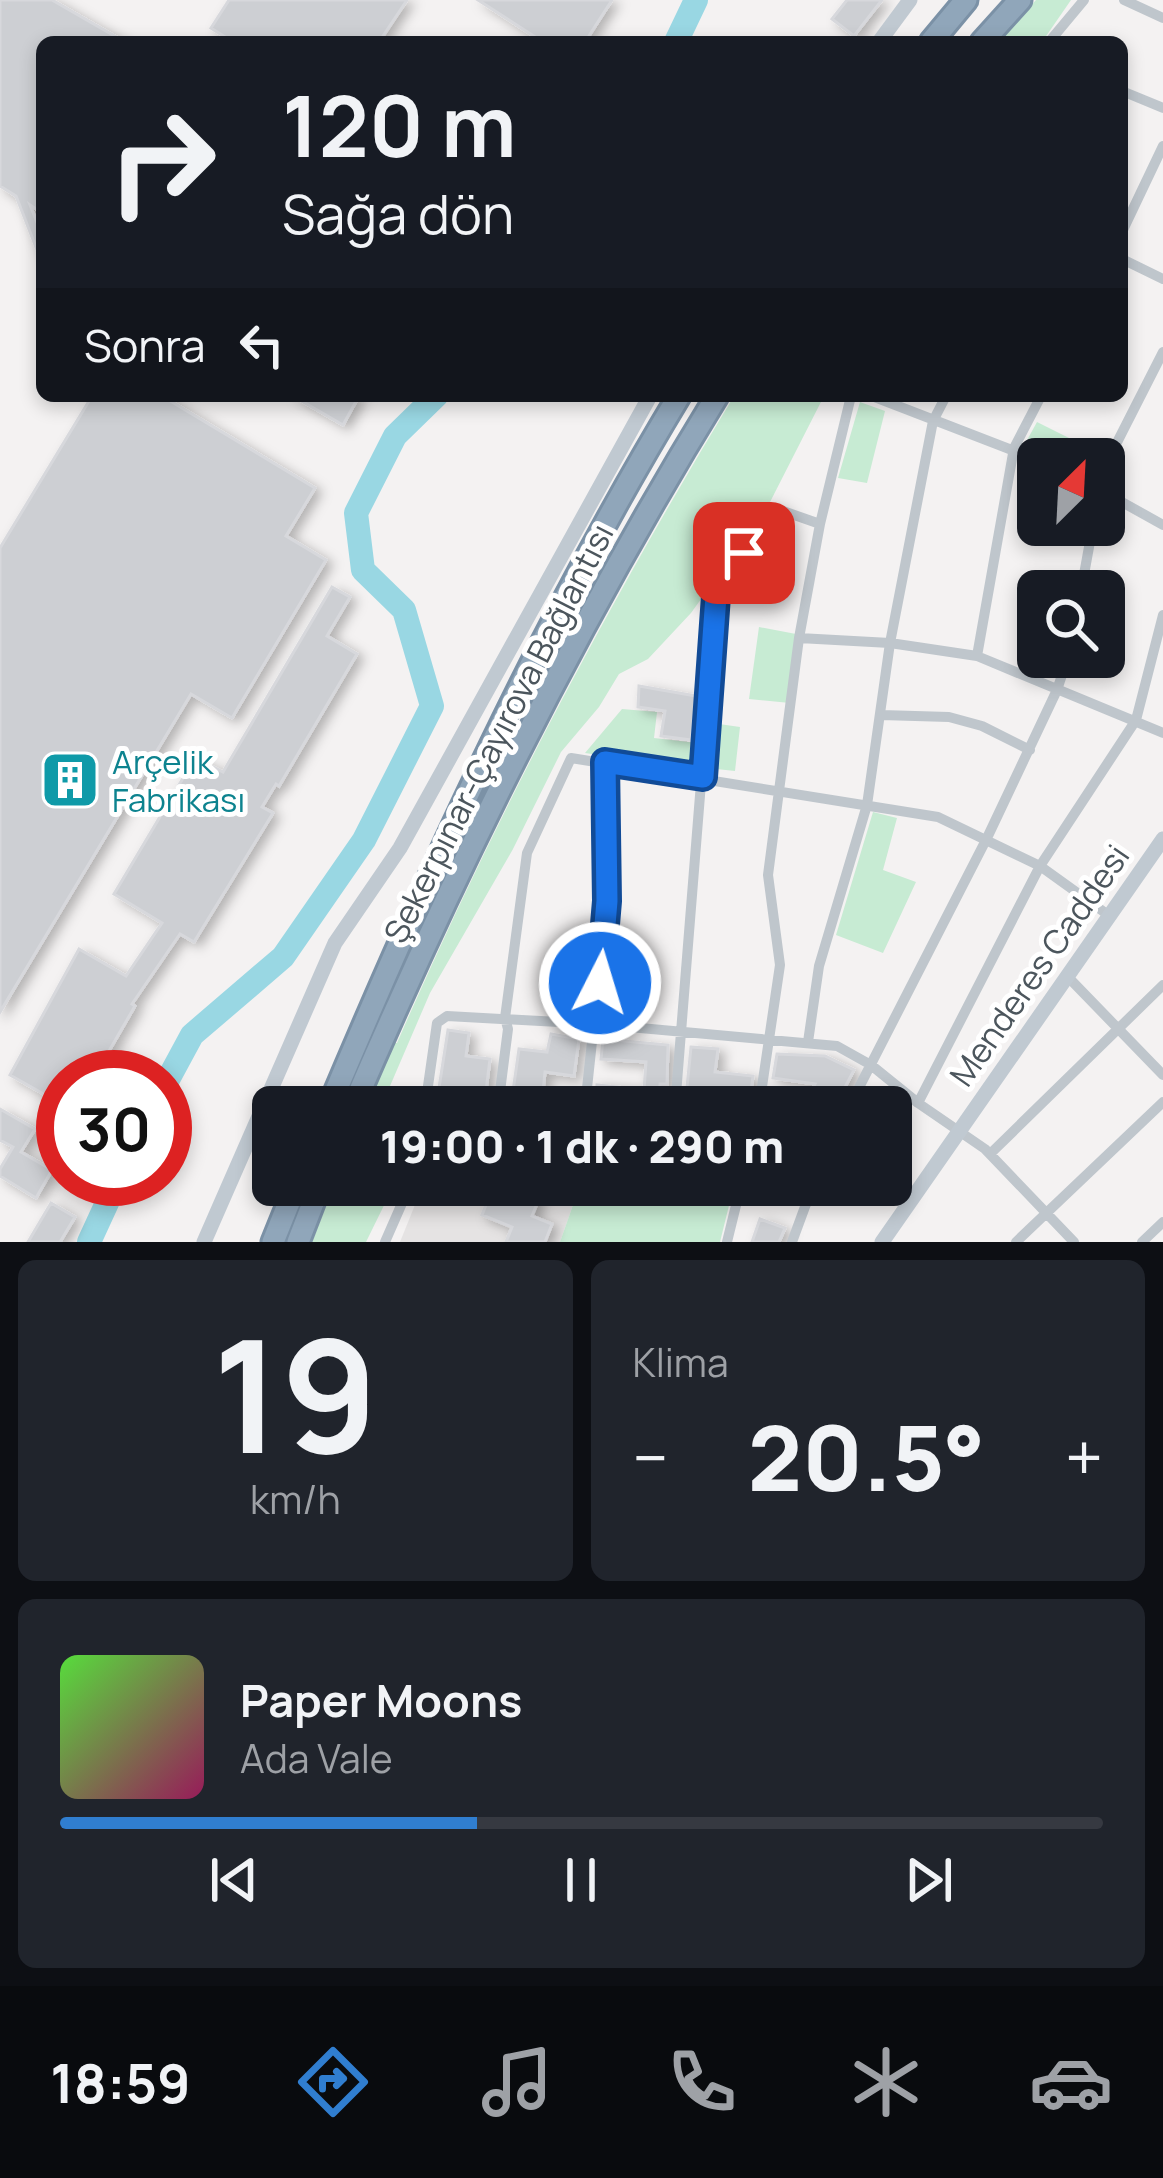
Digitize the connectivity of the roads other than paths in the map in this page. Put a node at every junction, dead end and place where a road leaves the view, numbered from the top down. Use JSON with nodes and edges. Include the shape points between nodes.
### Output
{"nodes":[{"id":1,"x":910,"y":0,"type":"edge"},
{"id":2,"x":966,"y":0,"type":"edge"},
{"id":3,"x":1020,"y":0,"type":"edge"},
{"id":4,"x":1084,"y":0,"type":"edge"},
{"id":5,"x":1124,"y":0,"type":"edge"},
{"id":6,"x":1162,"y":13,"type":"edge"},
{"id":7,"x":883,"y":36,"type":"edge"},
{"id":8,"x":936,"y":36,"type":"edge"},
{"id":9,"x":987,"y":36,"type":"edge"},
{"id":10,"x":1054,"y":36,"type":"edge"},
{"id":11,"x":1128,"y":93,"type":"edge"},
{"id":12,"x":1163,"y":108,"type":"edge"},
{"id":13,"x":1163,"y":146,"type":"edge"},
{"id":14,"x":1128,"y":219,"type":"edge"},
{"id":15,"x":1128,"y":262,"type":"edge"},
{"id":16,"x":1163,"y":279,"type":"edge"},
{"id":17,"x":1163,"y":352,"type":"edge"},
{"id":18,"x":647,"y":402,"type":"edge"},
{"id":19,"x":676,"y":402,"type":"edge"},
{"id":20,"x":713,"y":402,"type":"edge"},
{"id":21,"x":850,"y":402,"type":"edge"},
{"id":22,"x":887,"y":402,"type":"edge"},
{"id":23,"x":943,"y":402,"type":"edge"},
{"id":24,"x":1038,"y":402,"type":"edge"},
{"id":25,"x":933,"y":421,"type":"junction"},
{"id":26,"x":1119,"y":438,"type":"edge"},
{"id":27,"x":1014,"y":448,"type":"junction"},
{"id":28,"x":1017,"y":450,"type":"edge"},
{"id":29,"x":1125,"y":505,"type":"edge"},
{"id":30,"x":820,"y":524,"type":"junction"},
{"id":31,"x":1163,"y":525,"type":"edge"},
{"id":32,"x":1163,"y":615,"type":"edge"},
{"id":33,"x":799,"y":638,"type":"junction"},
{"id":34,"x":890,"y":643,"type":"junction"},
{"id":35,"x":977,"y":656,"type":"junction"},
{"id":36,"x":1061,"y":678,"type":"edge"},
{"id":37,"x":1057,"y":689,"type":"junction"},
{"id":38,"x":881,"y":715,"type":"junction"},
{"id":39,"x":1136,"y":720,"type":"junction"},
{"id":40,"x":1163,"y":733,"type":"edge"},
{"id":41,"x":1030,"y":749,"type":"junction"},
{"id":42,"x":605,"y":762,"type":"junction"},
{"id":43,"x":703,"y":777,"type":"junction"},
{"id":44,"x":782,"y":791,"type":"junction"},
{"id":45,"x":867,"y":805,"type":"junction"},
{"id":46,"x":987,"y":838,"type":"junction"},
{"id":47,"x":1163,"y":839,"type":"edge"},
{"id":48,"x":1040,"y":866,"type":"junction"},
{"id":49,"x":1111,"y":916,"type":"junction"},
{"id":50,"x":1069,"y":977,"type":"junction"},
{"id":51,"x":1163,"y":985,"type":"edge"},
{"id":52,"x":507,"y":1024,"type":"junction"},
{"id":53,"x":596,"y":1024,"type":"junction"},
{"id":54,"x":1118,"y":1028,"type":"junction"},
{"id":55,"x":681,"y":1032,"type":"junction"},
{"id":56,"x":771,"y":1040,"type":"junction"},
{"id":57,"x":808,"y":1042,"type":"junction"},
{"id":58,"x":871,"y":1065,"type":"junction"},
{"id":59,"x":1163,"y":1075,"type":"edge"},
{"id":60,"x":338,"y":1086,"type":"edge"},
{"id":61,"x":363,"y":1086,"type":"edge"},
{"id":62,"x":429,"y":1086,"type":"edge"},
{"id":63,"x":500,"y":1086,"type":"edge"},
{"id":64,"x":588,"y":1086,"type":"edge"},
{"id":65,"x":677,"y":1086,"type":"edge"},
{"id":66,"x":763,"y":1086,"type":"edge"},
{"id":67,"x":860,"y":1086,"type":"edge"},
{"id":68,"x":1163,"y":1102,"type":"edge"},
{"id":69,"x":918,"y":1103,"type":"junction"},
{"id":70,"x":960,"y":1131,"type":"junction"},
{"id":71,"x":990,"y":1154,"type":"junction"},
{"id":72,"x":288,"y":1206,"type":"edge"},
{"id":73,"x":312,"y":1206,"type":"edge"},
{"id":74,"x":401,"y":1206,"type":"edge"},
{"id":75,"x":736,"y":1206,"type":"edge"},
{"id":76,"x":805,"y":1206,"type":"edge"},
{"id":77,"x":1046,"y":1213,"type":"junction"},
{"id":78,"x":1163,"y":1222,"type":"edge"},
{"id":79,"x":204,"y":1242,"type":"edge"},
{"id":80,"x":273,"y":1242,"type":"edge"},
{"id":81,"x":298,"y":1242,"type":"edge"},
{"id":82,"x":385,"y":1242,"type":"edge"},
{"id":83,"x":727,"y":1242,"type":"edge"},
{"id":84,"x":792,"y":1242,"type":"edge"},
{"id":85,"x":881,"y":1242,"type":"edge"},
{"id":86,"x":1016,"y":1242,"type":"edge"},
{"id":87,"x":1074,"y":1242,"type":"edge"},
{"id":88,"x":1142,"y":1242,"type":"edge"}],
"edges":[{"from":1,"to":7,"type":"street"},
{"from":2,"to":8,"type":"highway"},
{"from":3,"to":9,"type":"highway"},
{"from":4,"to":10,"type":"street"},
{"from":5,"to":6,"type":"street"},
{"from":11,"to":12,"type":"street"},
{"from":13,"to":14,"type":"street"},
{"from":15,"to":16,"type":"street"},
{"from":17,"to":26,"type":"street"},
{"from":18,"to":79,"type":"street","via":[[400,848],[335,943]]},
{"from":19,"to":60,"type":"highway","name":"Şekerpınar-Çayırova Bağlantısı","via":[[511,710]]},
{"from":20,"to":61,"type":"highway","name":"Şekerpınar-Çayırova Bağlantısı","via":[[505,781]]},
{"from":21,"to":30,"type":"street"},
{"from":22,"to":25,"type":"street"},
{"from":23,"to":25,"type":"street"},
{"from":24,"to":27,"type":"street"},
{"from":25,"to":27,"type":"street"},
{"from":25,"to":34,"type":"street"},
{"from":27,"to":28,"type":"street"},
{"from":27,"to":35,"type":"street"},
{"from":29,"to":31,"type":"street"},
{"from":30,"to":33,"type":"street"},
{"from":30,"to":43,"type":"street","via":[[772,512],[716,596]]},
{"from":32,"to":39,"type":"street"},
{"from":33,"to":34,"type":"street"},
{"from":33,"to":44,"type":"street"},
{"from":34,"to":35,"type":"street"},
{"from":34,"to":38,"type":"street"},
{"from":35,"to":37,"type":"street"},
{"from":36,"to":37,"type":"street"},
{"from":37,"to":39,"type":"street"},
{"from":37,"to":41,"type":"street"},
{"from":38,"to":41,"type":"street","via":[[949,716]]},
{"from":38,"to":45,"type":"street"},
{"from":39,"to":40,"type":"street"},
{"from":39,"to":48,"type":"street"},
{"from":41,"to":46,"type":"street"},
{"from":42,"to":43,"type":"street"},
{"from":42,"to":52,"type":"street","via":[[567,763],[527,853]]},
{"from":42,"to":53,"type":"street","via":[[607,901]]},
{"from":43,"to":44,"type":"street"},
{"from":43,"to":55,"type":"street"},
{"from":44,"to":45,"type":"street"},
{"from":44,"to":56,"type":"street","via":[[768,874],[780,965]]},
{"from":45,"to":46,"type":"street","via":[[938,817]]},
{"from":45,"to":57,"type":"street","via":[[819,966]]},
{"from":46,"to":48,"type":"street"},
{"from":46,"to":58,"type":"street"},
{"from":47,"to":49,"type":"street","name":"Menderes Caddesi"},
{"from":48,"to":49,"type":"street"},
{"from":48,"to":69,"type":"street"},
{"from":49,"to":50,"type":"street","name":"Menderes Caddesi"},
{"from":50,"to":54,"type":"street"},
{"from":50,"to":70,"type":"street","name":"Menderes Caddesi"},
{"from":51,"to":54,"type":"street"},
{"from":52,"to":53,"type":"street"},
{"from":52,"to":62,"type":"street","via":[[441,1018]]},
{"from":52,"to":63,"type":"street"},
{"from":53,"to":55,"type":"street"},
{"from":53,"to":64,"type":"street"},
{"from":54,"to":59,"type":"street"},
{"from":54,"to":71,"type":"street"},
{"from":55,"to":56,"type":"street"},
{"from":55,"to":65,"type":"street"},
{"from":56,"to":57,"type":"street"},
{"from":56,"to":66,"type":"street"},
{"from":57,"to":58,"type":"street","via":[[837,1046]]},
{"from":58,"to":67,"type":"street"},
{"from":58,"to":69,"type":"street"},
{"from":68,"to":77,"type":"street"},
{"from":69,"to":70,"type":"street"},
{"from":70,"to":71,"type":"street"},
{"from":70,"to":85,"type":"street","name":"Menderes Caddesi"},
{"from":71,"to":77,"type":"street"},
{"from":72,"to":80,"type":"highway"},
{"from":73,"to":81,"type":"highway"},
{"from":74,"to":82,"type":"street"},
{"from":75,"to":83,"type":"street"},
{"from":76,"to":84,"type":"street"},
{"from":77,"to":86,"type":"street"},
{"from":77,"to":87,"type":"street"},
{"from":78,"to":88,"type":"street"}]}
